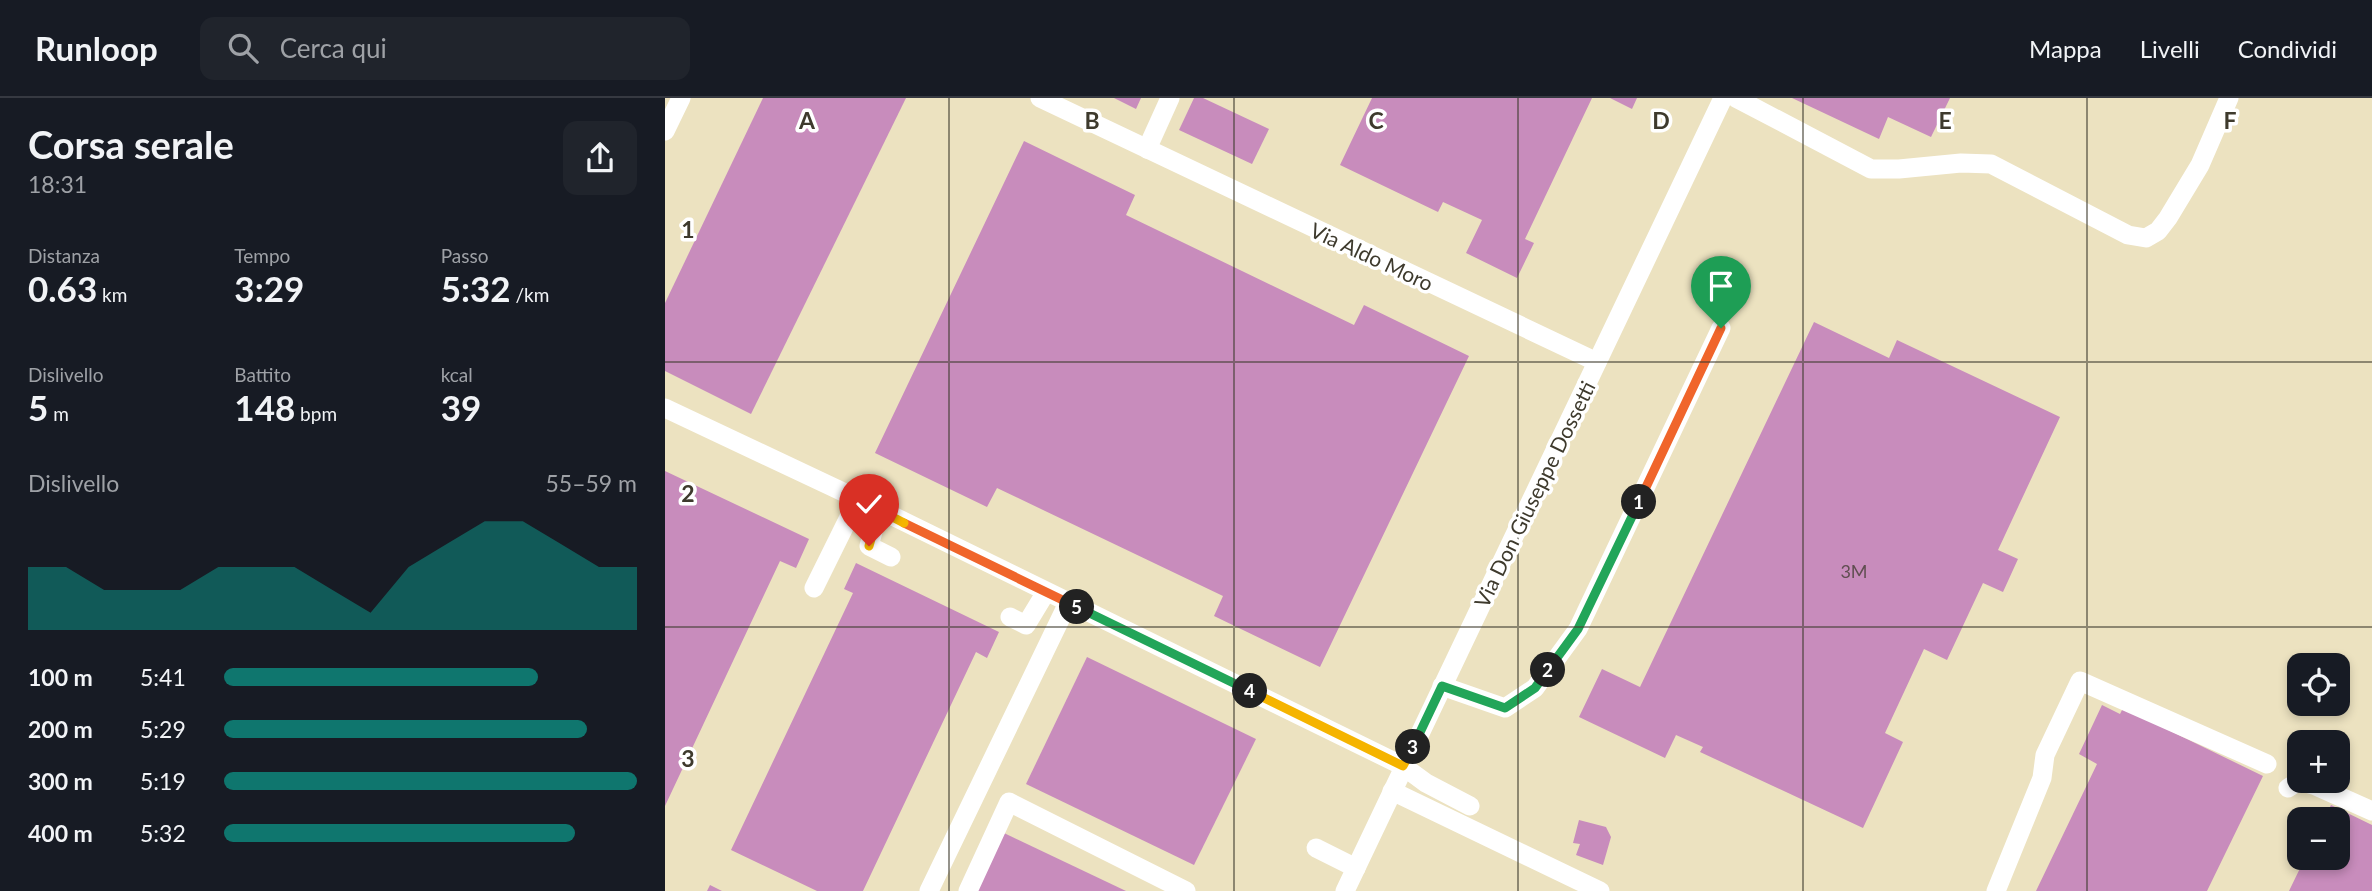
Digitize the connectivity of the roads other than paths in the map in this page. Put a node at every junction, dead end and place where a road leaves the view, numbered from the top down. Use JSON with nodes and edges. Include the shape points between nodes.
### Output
{"nodes":[{"id":1,"x":681,"y":98,"type":"edge"},
{"id":2,"x":1040,"y":98,"type":"edge"},
{"id":3,"x":1170,"y":98,"type":"edge"},
{"id":4,"x":1723,"y":98,"type":"edge"},
{"id":5,"x":1736,"y":98,"type":"edge"},
{"id":6,"x":2229,"y":98,"type":"edge"},
{"id":7,"x":665,"y":131,"type":"edge"},
{"id":8,"x":1147,"y":149,"type":"junction"},
{"id":9,"x":1721,"y":328,"type":"dead end"},
{"id":10,"x":1597,"y":362,"type":"junction"},
{"id":11,"x":665,"y":408,"type":"edge"},
{"id":12,"x":857,"y":499,"type":"junction"},
{"id":13,"x":879,"y":510,"type":"junction"},
{"id":14,"x":891,"y":557,"type":"dead end"},
{"id":15,"x":814,"y":588,"type":"dead end"},
{"id":16,"x":1045,"y":592,"type":"junction"},
{"id":17,"x":1068,"y":603,"type":"junction"},
{"id":18,"x":1010,"y":617,"type":"dead end"},
{"id":19,"x":1442,"y":686,"type":"junction"},
{"id":20,"x":2267,"y":764,"type":"dead end"},
{"id":21,"x":1403,"y":766,"type":"junction"},
{"id":22,"x":1392,"y":791,"type":"junction"},
{"id":23,"x":2332,"y":793,"type":"edge"},
{"id":24,"x":1469,"y":806,"type":"dead end"},
{"id":25,"x":2372,"y":811,"type":"edge"},
{"id":26,"x":1316,"y":848,"type":"dead end"},
{"id":27,"x":1356,"y":867,"type":"junction"},
{"id":28,"x":929,"y":891,"type":"edge"},
{"id":29,"x":968,"y":891,"type":"edge"},
{"id":30,"x":1187,"y":891,"type":"edge"},
{"id":31,"x":1345,"y":891,"type":"edge"},
{"id":32,"x":1600,"y":891,"type":"edge"},
{"id":33,"x":1996,"y":891,"type":"edge"}],
"edges":[{"from":1,"to":7,"type":"street"},
{"from":2,"to":8,"type":"street","name":"Via Aldo Moro"},
{"from":3,"to":8,"type":"street"},
{"from":4,"to":10,"type":"street","name":"Via Don Giuseppe Dossetti"},
{"from":5,"to":6,"type":"street","via":[[1871,169],[1991,164],[2128,235],[2146,238],[2168,218],[2200,165]]},
{"from":8,"to":10,"type":"street","name":"Via Aldo Moro"},
{"from":9,"to":19,"type":"street","via":[[1578,629],[1535,688],[1505,708]]},
{"from":10,"to":19,"type":"street","name":"Via Don Giuseppe Dossetti"},
{"from":11,"to":12,"type":"street"},
{"from":12,"to":13,"type":"street"},
{"from":12,"to":15,"type":"street"},
{"from":13,"to":14,"type":"street","via":[[869,546]]},
{"from":13,"to":16,"type":"street"},
{"from":16,"to":17,"type":"street"},
{"from":16,"to":18,"type":"street","via":[[1026,625]]},
{"from":17,"to":21,"type":"street"},
{"from":17,"to":28,"type":"street"},
{"from":19,"to":21,"type":"street","name":"Via Don Giuseppe Dossetti"},
{"from":20,"to":33,"type":"street","via":[[2080,681],[2045,755],[2042,778]]},
{"from":21,"to":22,"type":"street","name":"Via Don Giuseppe Dossetti"},
{"from":21,"to":24,"type":"street"},
{"from":22,"to":27,"type":"street","name":"Via Don Giuseppe Dossetti"},
{"from":22,"to":32,"type":"street"},
{"from":23,"to":25,"type":"street"},
{"from":26,"to":27,"type":"street"},
{"from":27,"to":31,"type":"street","name":"Via Don Giuseppe Dossetti"},
{"from":29,"to":30,"type":"street","via":[[1009,802]]}]}
